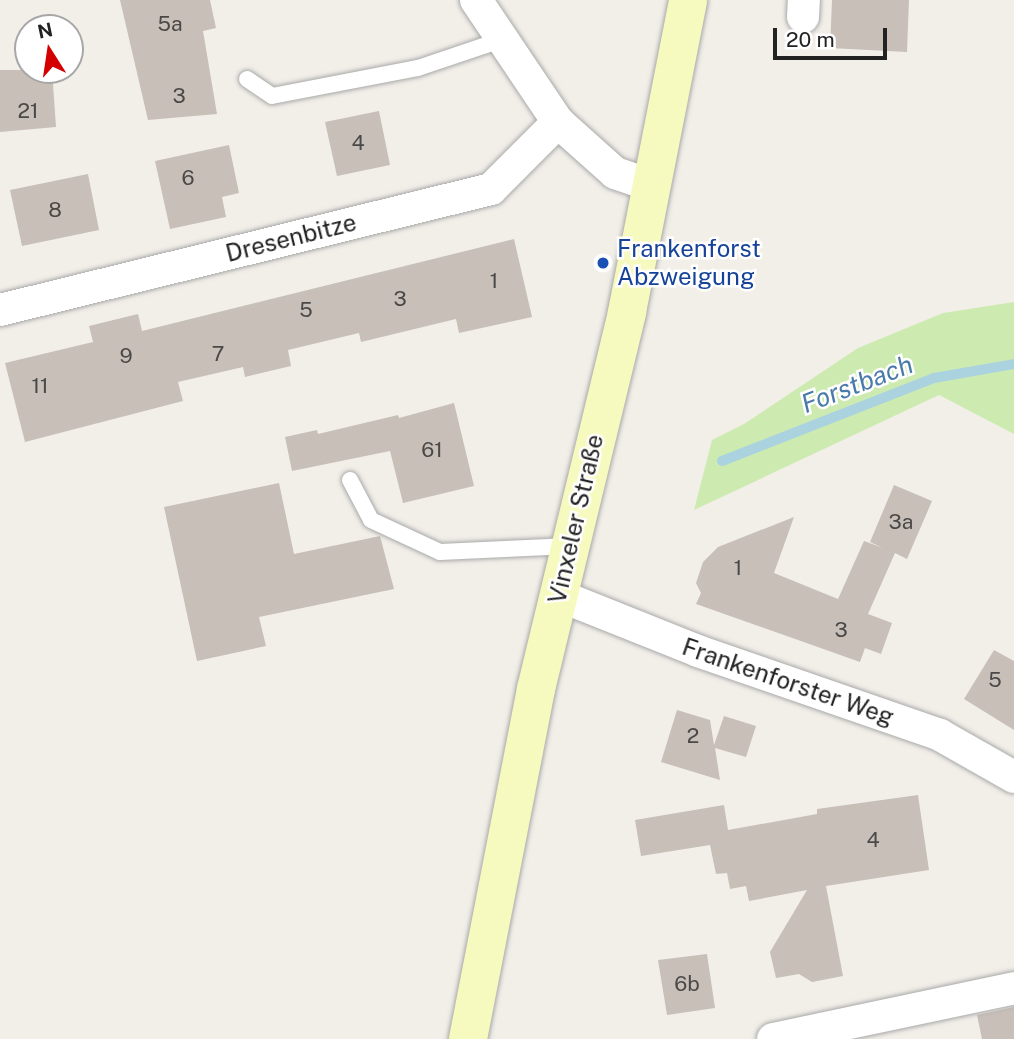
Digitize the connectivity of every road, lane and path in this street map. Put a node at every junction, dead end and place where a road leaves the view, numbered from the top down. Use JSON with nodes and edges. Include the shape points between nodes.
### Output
{"nodes":[{"id":1,"x":476,"y":0,"type":"edge"},
{"id":2,"x":688,"y":0,"type":"edge"},
{"id":3,"x":501,"y":40,"type":"junction"},
{"id":4,"x":247,"y":79,"type":"dead end"},
{"id":5,"x":558,"y":122,"type":"junction"},
{"id":6,"x":652,"y":186,"type":"junction"},
{"id":7,"x":0,"y":310,"type":"edge"},
{"id":8,"x":349,"y":480,"type":"dead end"},
{"id":9,"x":570,"y":546,"type":"junction"},
{"id":10,"x":558,"y":595,"type":"junction"},
{"id":11,"x":1014,"y":777,"type":"edge"},
{"id":12,"x":1014,"y":988,"type":"edge"},
{"id":13,"x":468,"y":1039,"type":"edge"},
{"id":14,"x":773,"y":1039,"type":"edge"}],
"edges":[{"from":1,"to":3,"type":"street"},
{"from":2,"to":6,"type":"main road","name":"Vinxeler Straße"},
{"from":3,"to":4,"type":"lane","via":[[418,68],[272,96]]},
{"from":3,"to":5,"type":"street"},
{"from":5,"to":6,"type":"street","via":[[615,173]]},
{"from":5,"to":7,"type":"street","name":"Dresenbitze","via":[[491,189]]},
{"from":6,"to":9,"type":"main road","name":"Vinxeler Straße"},
{"from":8,"to":9,"type":"lane","via":[[372,520],[440,552]]},
{"from":9,"to":10,"type":"main road","name":"Vinxeler Straße"},
{"from":10,"to":11,"type":"street","name":"Frankenforster Weg","via":[[698,651],[940,735]]},
{"from":10,"to":13,"type":"main road","name":"Vinxeler Straße"},
{"from":12,"to":14,"type":"street"}]}
